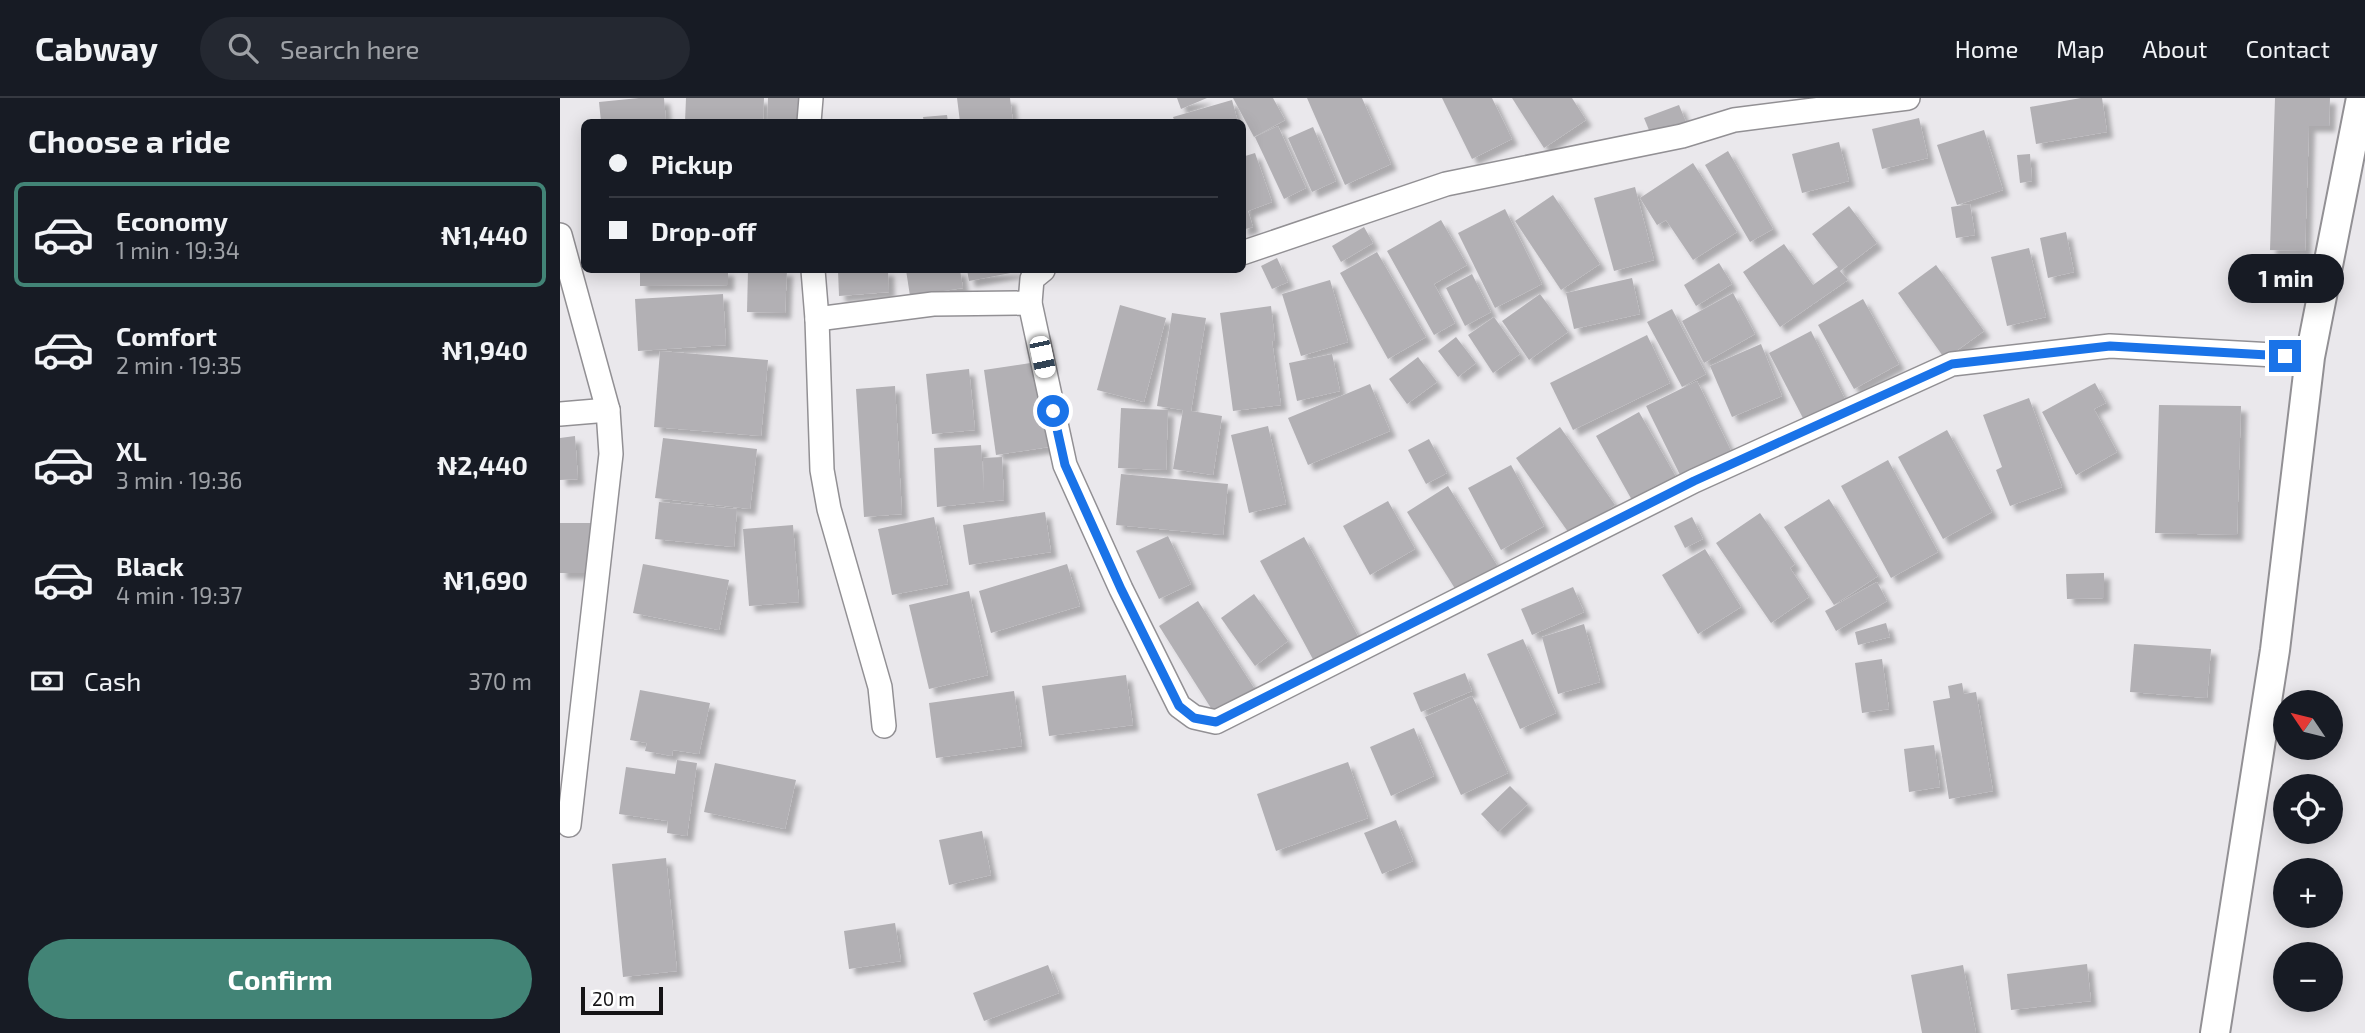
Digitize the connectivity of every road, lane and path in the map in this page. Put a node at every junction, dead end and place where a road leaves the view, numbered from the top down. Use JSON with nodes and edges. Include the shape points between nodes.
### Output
{"nodes":[{"id":1,"x":811,"y":98,"type":"edge"},
{"id":2,"x":1908,"y":98,"type":"edge"},
{"id":3,"x":2361,"y":98,"type":"edge"},
{"id":4,"x":810,"y":119,"type":"edge"},
{"id":5,"x":560,"y":235,"type":"edge"},
{"id":6,"x":1246,"y":252,"type":"edge"},
{"id":7,"x":813,"y":273,"type":"edge"},
{"id":8,"x":1040,"y":273,"type":"edge"},
{"id":9,"x":1030,"y":303,"type":"junction"},
{"id":10,"x":817,"y":319,"type":"junction"},
{"id":11,"x":2310,"y":357,"type":"junction"},
{"id":12,"x":608,"y":410,"type":"junction"},
{"id":13,"x":560,"y":414,"type":"edge"},
{"id":14,"x":884,"y":726,"type":"dead end"},
{"id":15,"x":569,"y":825,"type":"dead end"},
{"id":16,"x":2215,"y":1033,"type":"edge"}],
"edges":[{"from":1,"to":4,"type":"street"},
{"from":2,"to":6,"type":"street","via":[[1734,120],[1682,136],[1446,184]]},
{"from":3,"to":11,"type":"street"},
{"from":5,"to":12,"type":"street"},
{"from":7,"to":10,"type":"street"},
{"from":8,"to":9,"type":"street","via":[[1032,279]]},
{"from":9,"to":10,"type":"street","via":[[933,304]]},
{"from":9,"to":11,"type":"street","via":[[1065,465],[1179,706],[1194,718],[1216,722],[1694,481],[1952,364],[2110,346]]},
{"from":10,"to":14,"type":"street","via":[[822,470],[880,687]]},
{"from":11,"to":16,"type":"street","via":[[2275,650]]},
{"from":12,"to":13,"type":"street"},
{"from":12,"to":15,"type":"street","via":[[611,454]]}]}
